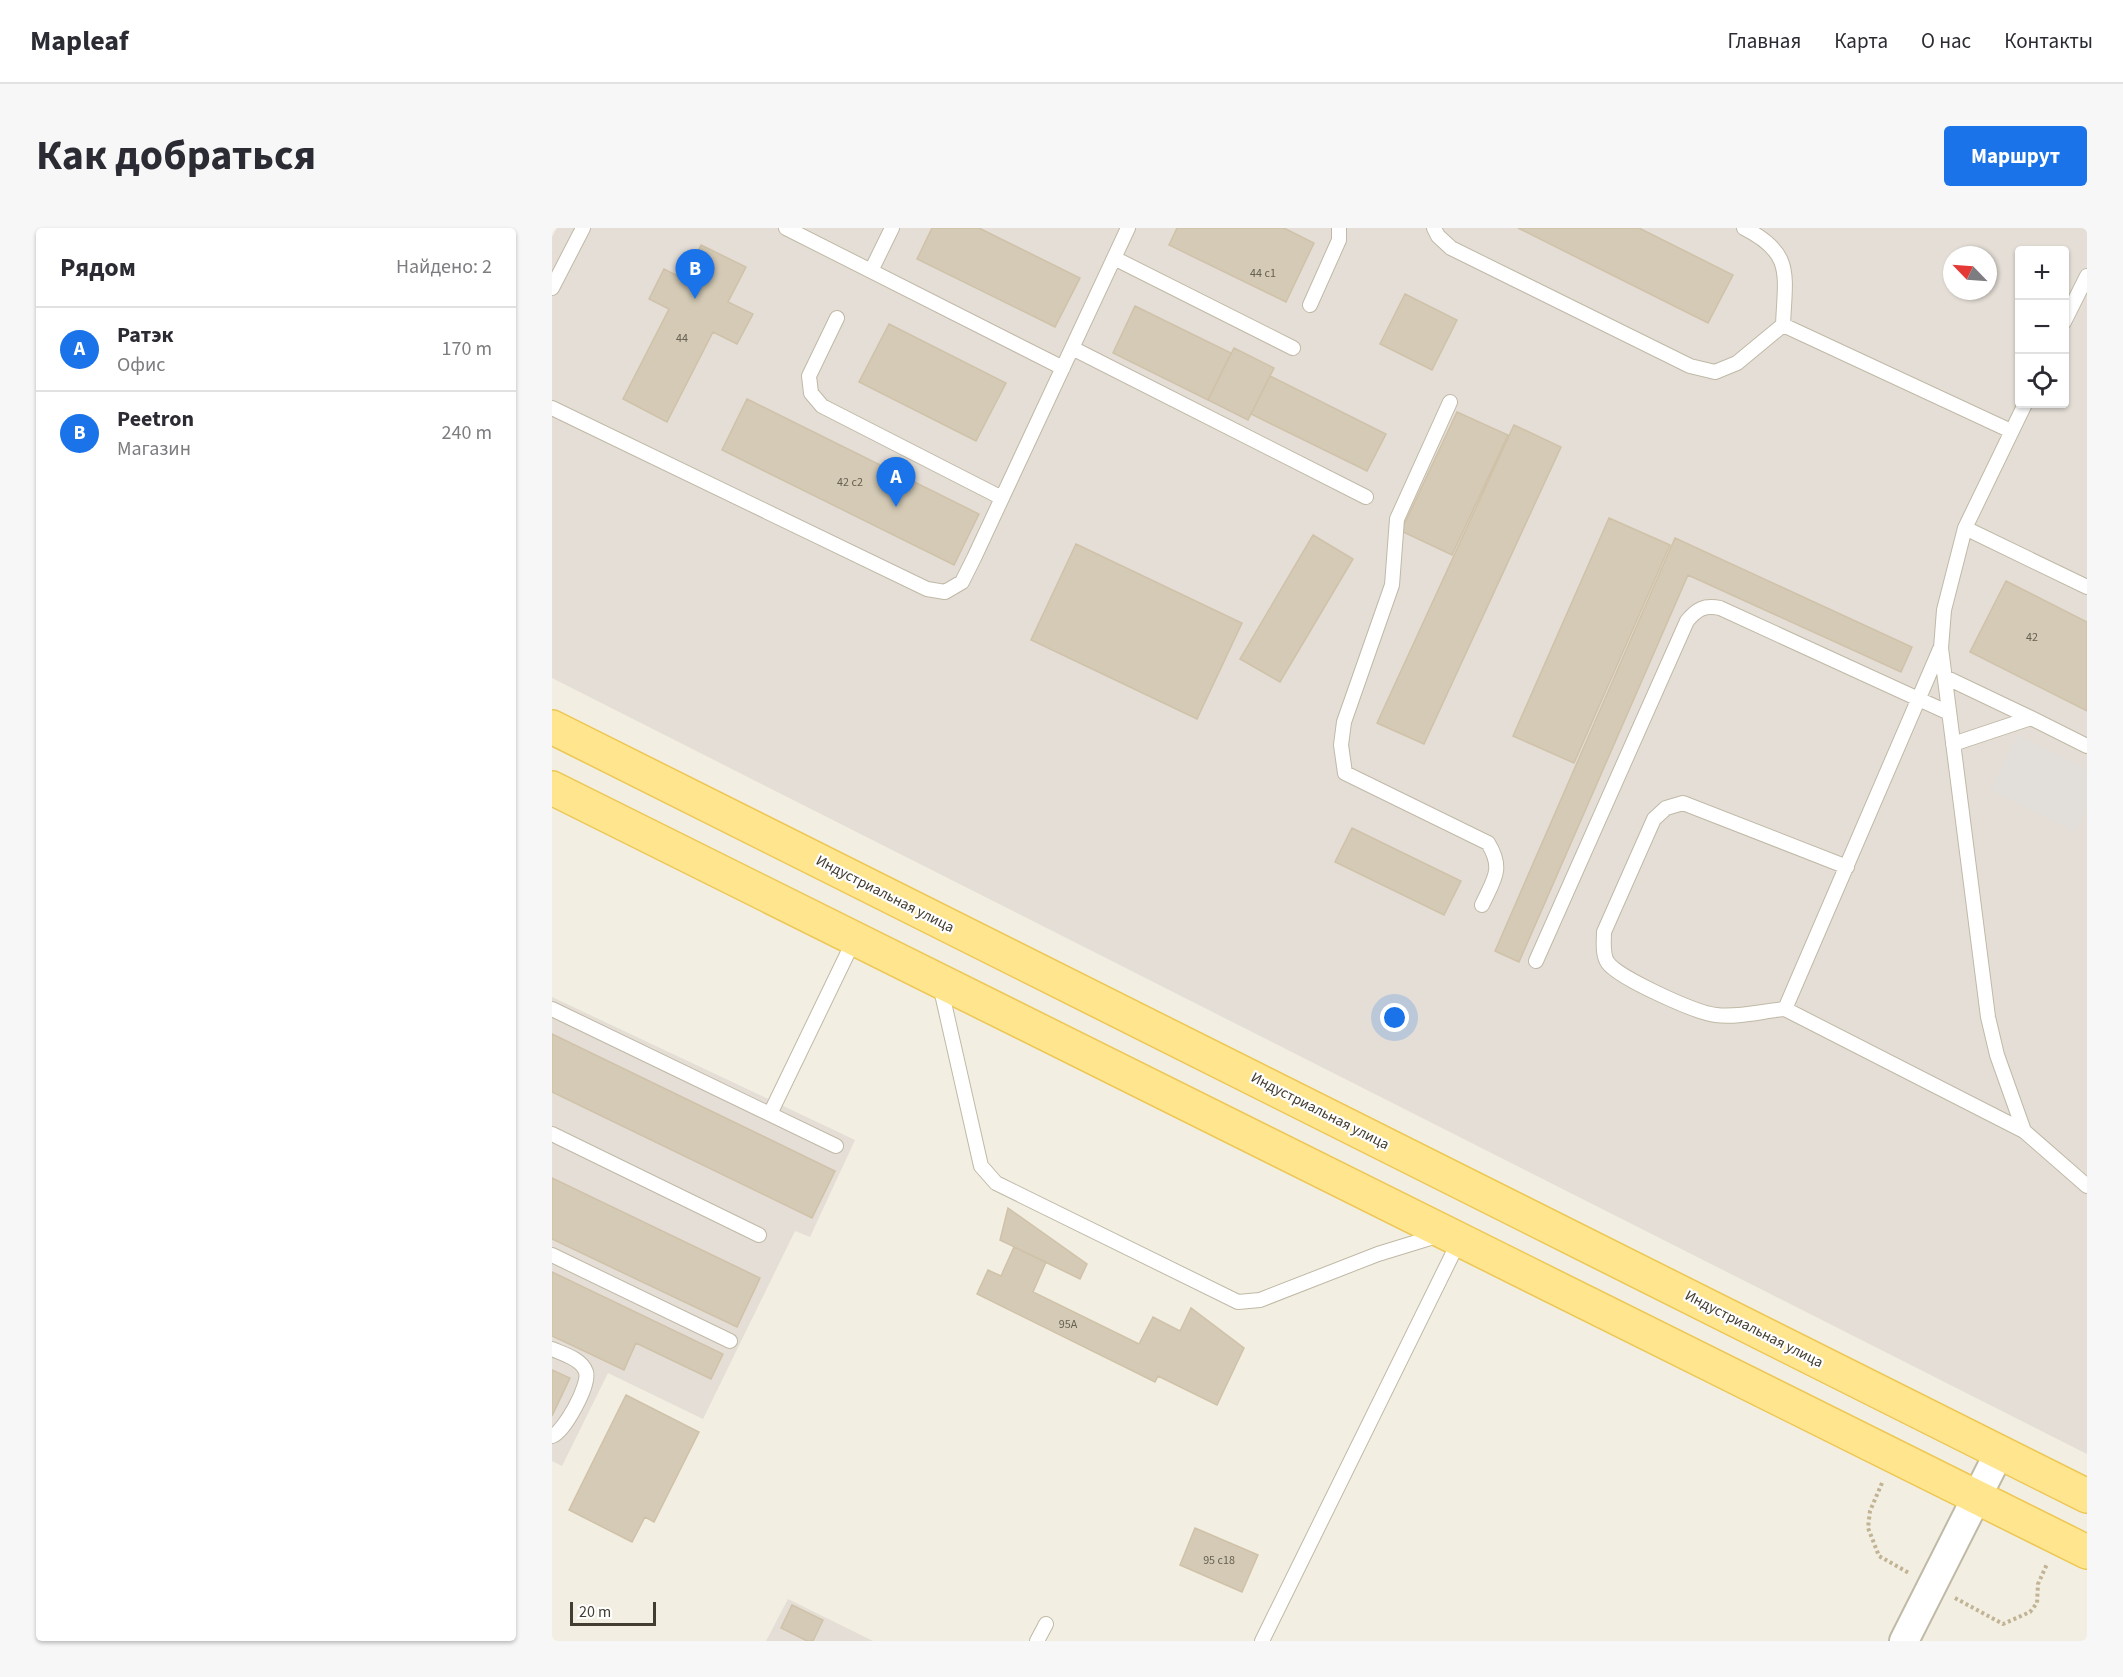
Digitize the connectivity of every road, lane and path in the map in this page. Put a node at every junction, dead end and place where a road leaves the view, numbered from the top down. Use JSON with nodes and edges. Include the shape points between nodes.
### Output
{"nodes":[{"id":1,"x":583,"y":228,"type":"edge"},
{"id":2,"x":786,"y":228,"type":"edge"},
{"id":3,"x":892,"y":228,"type":"edge"},
{"id":4,"x":1128,"y":228,"type":"edge"},
{"id":5,"x":1339,"y":228,"type":"edge"},
{"id":6,"x":1434,"y":228,"type":"edge"},
{"id":7,"x":1744,"y":228,"type":"edge"},
{"id":8,"x":1114,"y":258,"type":"junction"},
{"id":9,"x":871,"y":271,"type":"junction"},
{"id":10,"x":2087,"y":276,"type":"edge"},
{"id":11,"x":552,"y":288,"type":"edge"},
{"id":12,"x":1310,"y":305,"type":"dead end"},
{"id":13,"x":2069,"y":312,"type":"edge"},
{"id":14,"x":837,"y":318,"type":"dead end"},
{"id":15,"x":1783,"y":325,"type":"junction"},
{"id":16,"x":1072,"y":348,"type":"junction"},
{"id":17,"x":1293,"y":348,"type":"dead end"},
{"id":18,"x":1063,"y":368,"type":"junction"},
{"id":19,"x":1450,"y":402,"type":"dead end"},
{"id":20,"x":552,"y":408,"type":"edge"},
{"id":21,"x":2023,"y":408,"type":"edge"},
{"id":22,"x":2012,"y":431,"type":"junction"},
{"id":23,"x":1366,"y":497,"type":"dead end"},
{"id":24,"x":1002,"y":498,"type":"junction"},
{"id":25,"x":1965,"y":528,"type":"junction"},
{"id":26,"x":2087,"y":587,"type":"edge"},
{"id":27,"x":1941,"y":648,"type":"junction"},
{"id":28,"x":1945,"y":676,"type":"junction"},
{"id":29,"x":1919,"y":699,"type":"junction"},
{"id":30,"x":1949,"y":713,"type":"junction"},
{"id":31,"x":2031,"y":718,"type":"junction"},
{"id":32,"x":552,"y":727,"type":"edge"},
{"id":33,"x":1953,"y":744,"type":"junction"},
{"id":34,"x":2087,"y":746,"type":"edge"},
{"id":35,"x":552,"y":788,"type":"edge"},
{"id":36,"x":1847,"y":867,"type":"junction"},
{"id":37,"x":1482,"y":905,"type":"dead end"},
{"id":38,"x":855,"y":938,"type":"junction"},
{"id":39,"x":1536,"y":961,"type":"dead end"},
{"id":40,"x":939,"y":980,"type":"junction"},
{"id":41,"x":552,"y":1009,"type":"edge"},
{"id":42,"x":1785,"y":1009,"type":"junction"},
{"id":43,"x":770,"y":1114,"type":"junction"},
{"id":44,"x":2024,"y":1131,"type":"junction"},
{"id":45,"x":552,"y":1134,"type":"edge"},
{"id":46,"x":836,"y":1146,"type":"dead end"},
{"id":47,"x":2087,"y":1186,"type":"edge"},
{"id":48,"x":759,"y":1235,"type":"dead end"},
{"id":49,"x":1454,"y":1236,"type":"junction"},
{"id":50,"x":552,"y":1255,"type":"edge"},
{"id":51,"x":730,"y":1341,"type":"dead end"},
{"id":52,"x":552,"y":1349,"type":"edge"},
{"id":53,"x":552,"y":1436,"type":"edge"},
{"id":54,"x":2000,"y":1451,"type":"junction"},
{"id":55,"x":1977,"y":1496,"type":"junction"},
{"id":56,"x":2087,"y":1496,"type":"edge"},
{"id":57,"x":2087,"y":1552,"type":"edge"},
{"id":58,"x":1046,"y":1624,"type":"dead end"},
{"id":59,"x":1037,"y":1641,"type":"edge"},
{"id":60,"x":1262,"y":1641,"type":"edge"},
{"id":61,"x":1904,"y":1641,"type":"edge"}],
"edges":[{"from":1,"to":11,"type":"lane"},
{"from":2,"to":9,"type":"lane"},
{"from":3,"to":9,"type":"lane"},
{"from":4,"to":8,"type":"lane"},
{"from":5,"to":12,"type":"lane","via":[[1339,240]]},
{"from":6,"to":15,"type":"lane","via":[[1451,248],[1690,366],[1715,372],[1737,363]]},
{"from":7,"to":15,"type":"lane","via":[[1775,249],[1785,267]]},
{"from":8,"to":16,"type":"lane"},
{"from":8,"to":17,"type":"lane"},
{"from":9,"to":18,"type":"lane"},
{"from":10,"to":13,"type":"lane"},
{"from":14,"to":24,"type":"lane","via":[[809,376],[811,393],[822,406]]},
{"from":15,"to":22,"type":"lane"},
{"from":16,"to":18,"type":"lane"},
{"from":16,"to":23,"type":"lane"},
{"from":18,"to":24,"type":"lane"},
{"from":19,"to":37,"type":"lane","via":[[1397,519],[1392,585],[1344,722],[1341,745],[1345,773],[1488,843],[1497,857],[1498,870]]},
{"from":20,"to":24,"type":"lane","via":[[927,589],[945,592],[962,582]]},
{"from":21,"to":22,"type":"lane"},
{"from":22,"to":25,"type":"lane"},
{"from":25,"to":26,"type":"lane"},
{"from":25,"to":27,"type":"lane","via":[[1944,610]]},
{"from":27,"to":28,"type":"lane"},
{"from":27,"to":29,"type":"lane"},
{"from":28,"to":30,"type":"lane"},
{"from":28,"to":31,"type":"lane"},
{"from":29,"to":30,"type":"lane"},
{"from":29,"to":36,"type":"lane"},
{"from":29,"to":39,"type":"lane","via":[[1720,608],[1696,609],[1687,621]]},
{"from":30,"to":33,"type":"lane"},
{"from":31,"to":33,"type":"lane"},
{"from":31,"to":34,"type":"lane"},
{"from":32,"to":54,"type":"main road","name":"Индустриальная улица"},
{"from":33,"to":44,"type":"lane","via":[[1988,1017]]},
{"from":35,"to":38,"type":"main road"},
{"from":36,"to":42,"type":"lane"},
{"from":36,"to":42,"type":"lane","via":[[1683,803],[1666,808],[1653,819],[1604,932],[1607,962],[1619,973],[1697,1011],[1718,1015]]},
{"from":38,"to":40,"type":"main road"},
{"from":38,"to":43,"type":"lane"},
{"from":40,"to":49,"type":"main road"},
{"from":40,"to":49,"type":"lane","via":[[981,1166],[996,1183],[1238,1302],[1260,1300],[1378,1254]]},
{"from":41,"to":43,"type":"lane"},
{"from":42,"to":44,"type":"lane"},
{"from":43,"to":46,"type":"lane"},
{"from":44,"to":47,"type":"lane"},
{"from":45,"to":48,"type":"lane"},
{"from":49,"to":55,"type":"main road"},
{"from":49,"to":60,"type":"lane"},
{"from":50,"to":51,"type":"lane"},
{"from":52,"to":53,"type":"lane","via":[[580,1362],[587,1382],[564,1427]]},
{"from":54,"to":55,"type":"street"},
{"from":54,"to":56,"type":"main road","name":"Индустриальная улица"},
{"from":55,"to":57,"type":"main road"},
{"from":55,"to":61,"type":"street"},
{"from":58,"to":59,"type":"lane"}]}
